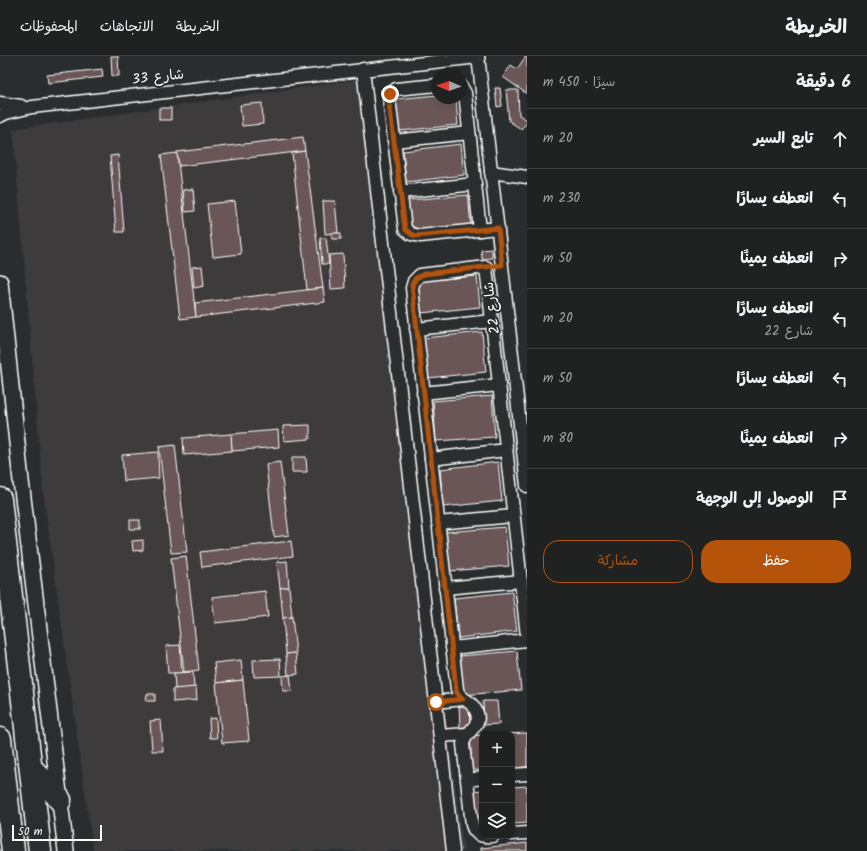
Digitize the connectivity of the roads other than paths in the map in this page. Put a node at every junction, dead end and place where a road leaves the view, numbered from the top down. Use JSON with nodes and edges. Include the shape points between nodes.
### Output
{"nodes":[{"id":1,"x":478,"y":56,"type":"edge"},
{"id":2,"x":363,"y":69,"type":"junction"},
{"id":3,"x":431,"y":86,"type":"edge"},
{"id":4,"x":0,"y":103,"type":"edge"},
{"id":5,"x":466,"y":104,"type":"edge"},
{"id":6,"x":32,"y":107,"type":"junction"},
{"id":7,"x":0,"y":116,"type":"edge"},
{"id":8,"x":469,"y":133,"type":"junction"},
{"id":9,"x":394,"y":141,"type":"junction"},
{"id":10,"x":491,"y":172,"type":"junction"},
{"id":11,"x":527,"y":177,"type":"edge"},
{"id":12,"x":475,"y":184,"type":"junction"},
{"id":13,"x":400,"y":192,"type":"junction"},
{"id":14,"x":498,"y":228,"type":"junction"},
{"id":15,"x":480,"y":230,"type":"junction"},
{"id":16,"x":502,"y":265,"type":"junction"},
{"id":17,"x":486,"y":266,"type":"junction"},
{"id":18,"x":0,"y":282,"type":"edge"},
{"id":19,"x":492,"y":321,"type":"junction"},
{"id":20,"x":416,"y":329,"type":"junction"},
{"id":21,"x":499,"y":386,"type":"junction"},
{"id":22,"x":423,"y":393,"type":"junction"},
{"id":23,"x":506,"y":450,"type":"junction"},
{"id":24,"x":431,"y":459,"type":"junction"},
{"id":25,"x":527,"y":486,"type":"edge"},
{"id":26,"x":0,"y":499,"type":"edge"},
{"id":27,"x":514,"y":516,"type":"junction"},
{"id":28,"x":438,"y":524,"type":"junction"},
{"id":29,"x":521,"y":580,"type":"junction"},
{"id":30,"x":445,"y":588,"type":"junction"},
{"id":31,"x":527,"y":636,"type":"edge"},
{"id":32,"x":527,"y":640,"type":"edge"},
{"id":33,"x":452,"y":648,"type":"junction"},
{"id":34,"x":463,"y":699,"type":"junction"},
{"id":35,"x":436,"y":702,"type":"junction"},
{"id":36,"x":467,"y":734,"type":"junction"},
{"id":37,"x":440,"y":736,"type":"junction"},
{"id":38,"x":0,"y":740,"type":"edge"},
{"id":39,"x":31,"y":768,"type":"junction"},
{"id":40,"x":527,"y":774,"type":"edge"},
{"id":41,"x":515,"y":775,"type":"edge"},
{"id":42,"x":479,"y":778,"type":"edge"},
{"id":43,"x":468,"y":780,"type":"junction"},
{"id":44,"x":60,"y":800,"type":"junction"},
{"id":45,"x":527,"y":833,"type":"edge"},
{"id":46,"x":515,"y":834,"type":"edge"},
{"id":47,"x":479,"y":835,"type":"edge"},
{"id":48,"x":13,"y":851,"type":"edge"},
{"id":49,"x":40,"y":851,"type":"edge"},
{"id":50,"x":66,"y":851,"type":"edge"},
{"id":51,"x":453,"y":851,"type":"edge"}],
"edges":[{"from":1,"to":2,"type":"street","name":"شارع 33"},
{"from":1,"to":10,"type":"street","name":"شارع 22"},
{"from":2,"to":6,"type":"street","name":"شارع 33"},
{"from":2,"to":35,"type":"street"},
{"from":3,"to":9,"type":"street","via":[[396,89],[390,94]]},
{"from":4,"to":6,"type":"street","name":"شارع 33"},
{"from":5,"to":8,"type":"street"},
{"from":6,"to":7,"type":"street","name":"شارع 33"},
{"from":8,"to":9,"type":"street"},
{"from":8,"to":12,"type":"street"},
{"from":9,"to":13,"type":"street"},
{"from":10,"to":11,"type":"street"},
{"from":10,"to":14,"type":"street","name":"شارع 22"},
{"from":12,"to":13,"type":"street"},
{"from":12,"to":15,"type":"street"},
{"from":13,"to":15,"type":"street","via":[[405,229],[411,234],[420,236]]},
{"from":14,"to":15,"type":"street"},
{"from":14,"to":16,"type":"street","name":"شارع 22"},
{"from":16,"to":17,"type":"street"},
{"from":16,"to":25,"type":"street","name":"شارع 22"},
{"from":17,"to":19,"type":"street"},
{"from":17,"to":20,"type":"street","via":[[424,274],[416,278],[412,288]]},
{"from":18,"to":44,"type":"street","via":[[21,482]]},
{"from":19,"to":20,"type":"street"},
{"from":19,"to":21,"type":"street"},
{"from":20,"to":22,"type":"street"},
{"from":21,"to":22,"type":"street"},
{"from":21,"to":23,"type":"street"},
{"from":22,"to":24,"type":"street"},
{"from":23,"to":24,"type":"street"},
{"from":23,"to":27,"type":"street"},
{"from":24,"to":28,"type":"street"},
{"from":26,"to":39,"type":"highway"},
{"from":27,"to":28,"type":"street"},
{"from":27,"to":29,"type":"street"},
{"from":28,"to":30,"type":"street"},
{"from":29,"to":30,"type":"street"},
{"from":29,"to":31,"type":"street"},
{"from":30,"to":33,"type":"street"},
{"from":32,"to":33,"type":"street"},
{"from":33,"to":34,"type":"street","via":[[456,689]]},
{"from":34,"to":35,"type":"street"},
{"from":34,"to":36,"type":"street","via":[[473,705],[478,717],[476,726]]},
{"from":35,"to":37,"type":"street"},
{"from":36,"to":37,"type":"street"},
{"from":36,"to":43,"type":"street","via":[[463,744]]},
{"from":37,"to":51,"type":"street"},
{"from":38,"to":48,"type":"highway"},
{"from":39,"to":44,"type":"highway"},
{"from":39,"to":49,"type":"highway"},
{"from":40,"to":41,"type":"street"},
{"from":42,"to":43,"type":"street"},
{"from":43,"to":47,"type":"street","via":[[473,828]]},
{"from":44,"to":50,"type":"street"},
{"from":45,"to":46,"type":"street"}]}
